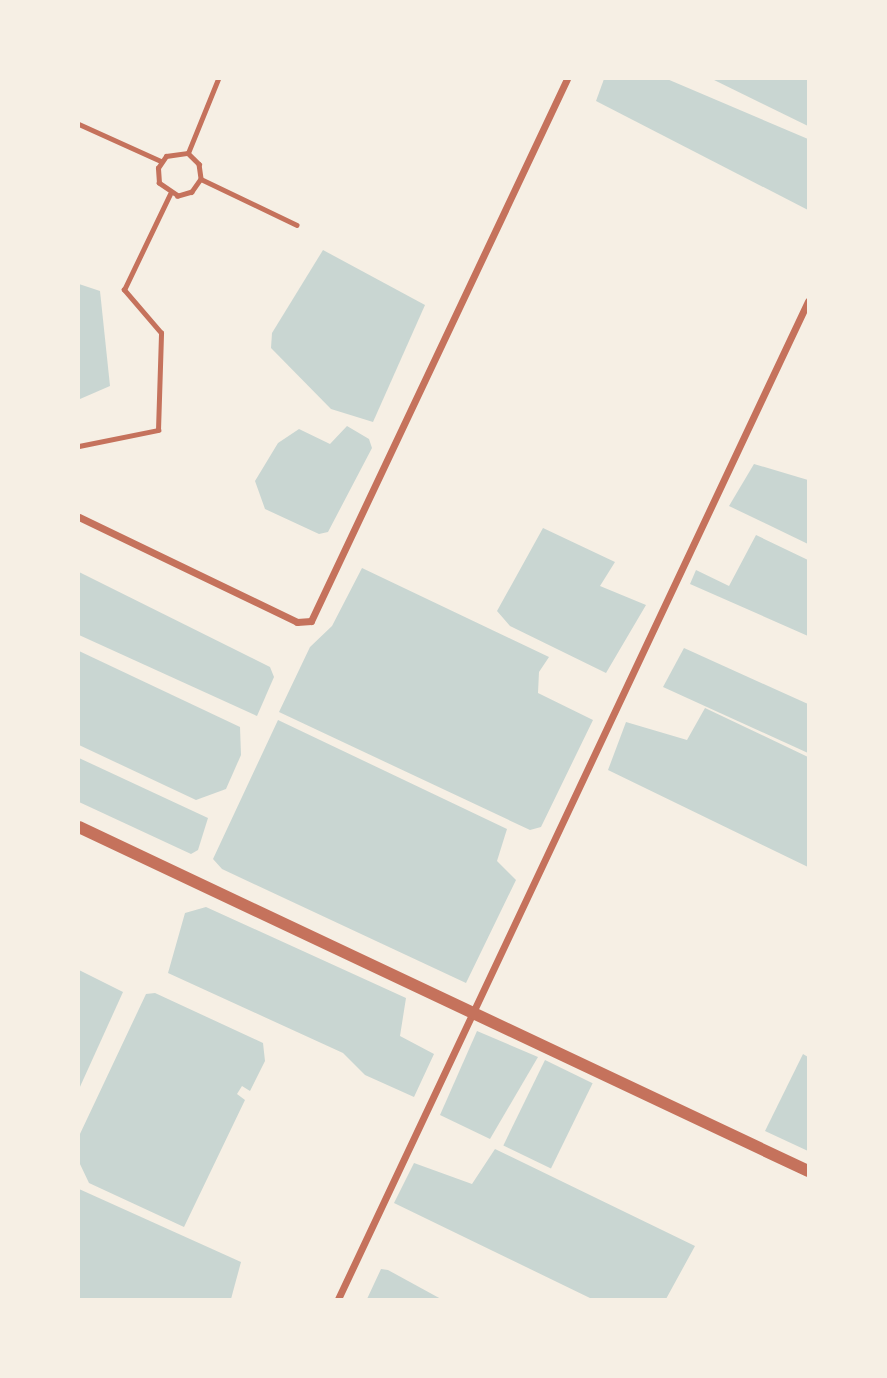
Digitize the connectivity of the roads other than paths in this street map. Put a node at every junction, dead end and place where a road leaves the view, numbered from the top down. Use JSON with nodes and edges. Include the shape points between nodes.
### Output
{"nodes":[{"id":1,"x":218,"y":79,"type":"edge"},
{"id":2,"x":568,"y":79,"type":"edge"},
{"id":3,"x":79,"y":124,"type":"edge"},
{"id":4,"x":188,"y":153,"type":"junction"},
{"id":5,"x":161,"y":162,"type":"junction"},
{"id":6,"x":201,"y":179,"type":"junction"},
{"id":7,"x":170,"y":194,"type":"junction"},
{"id":8,"x":297,"y":225,"type":"dead end"},
{"id":9,"x":808,"y":301,"type":"edge"},
{"id":10,"x":79,"y":446,"type":"edge"},
{"id":11,"x":79,"y":517,"type":"edge"},
{"id":12,"x":79,"y":827,"type":"edge"},
{"id":13,"x":473,"y":1011,"type":"junction"},
{"id":14,"x":808,"y":1171,"type":"edge"},
{"id":15,"x":338,"y":1299,"type":"edge"}],
"edges":[{"from":1,"to":4,"type":"lane"},
{"from":2,"to":11,"type":"street","via":[[310,621],[297,622]]},
{"from":3,"to":5,"type":"lane"},
{"from":4,"to":5,"type":"lane","via":[[173,152]]},
{"from":4,"to":6,"type":"lane","via":[[199,164]]},
{"from":5,"to":7,"type":"lane","via":[[159,183]]},
{"from":6,"to":7,"type":"lane","via":[[186,195]]},
{"from":6,"to":8,"type":"lane"},
{"from":7,"to":10,"type":"lane","via":[[124,290],[161,333],[158,430]]},
{"from":9,"to":13,"type":"street"},
{"from":12,"to":13,"type":"street"},
{"from":13,"to":14,"type":"street"},
{"from":13,"to":15,"type":"street"}]}
